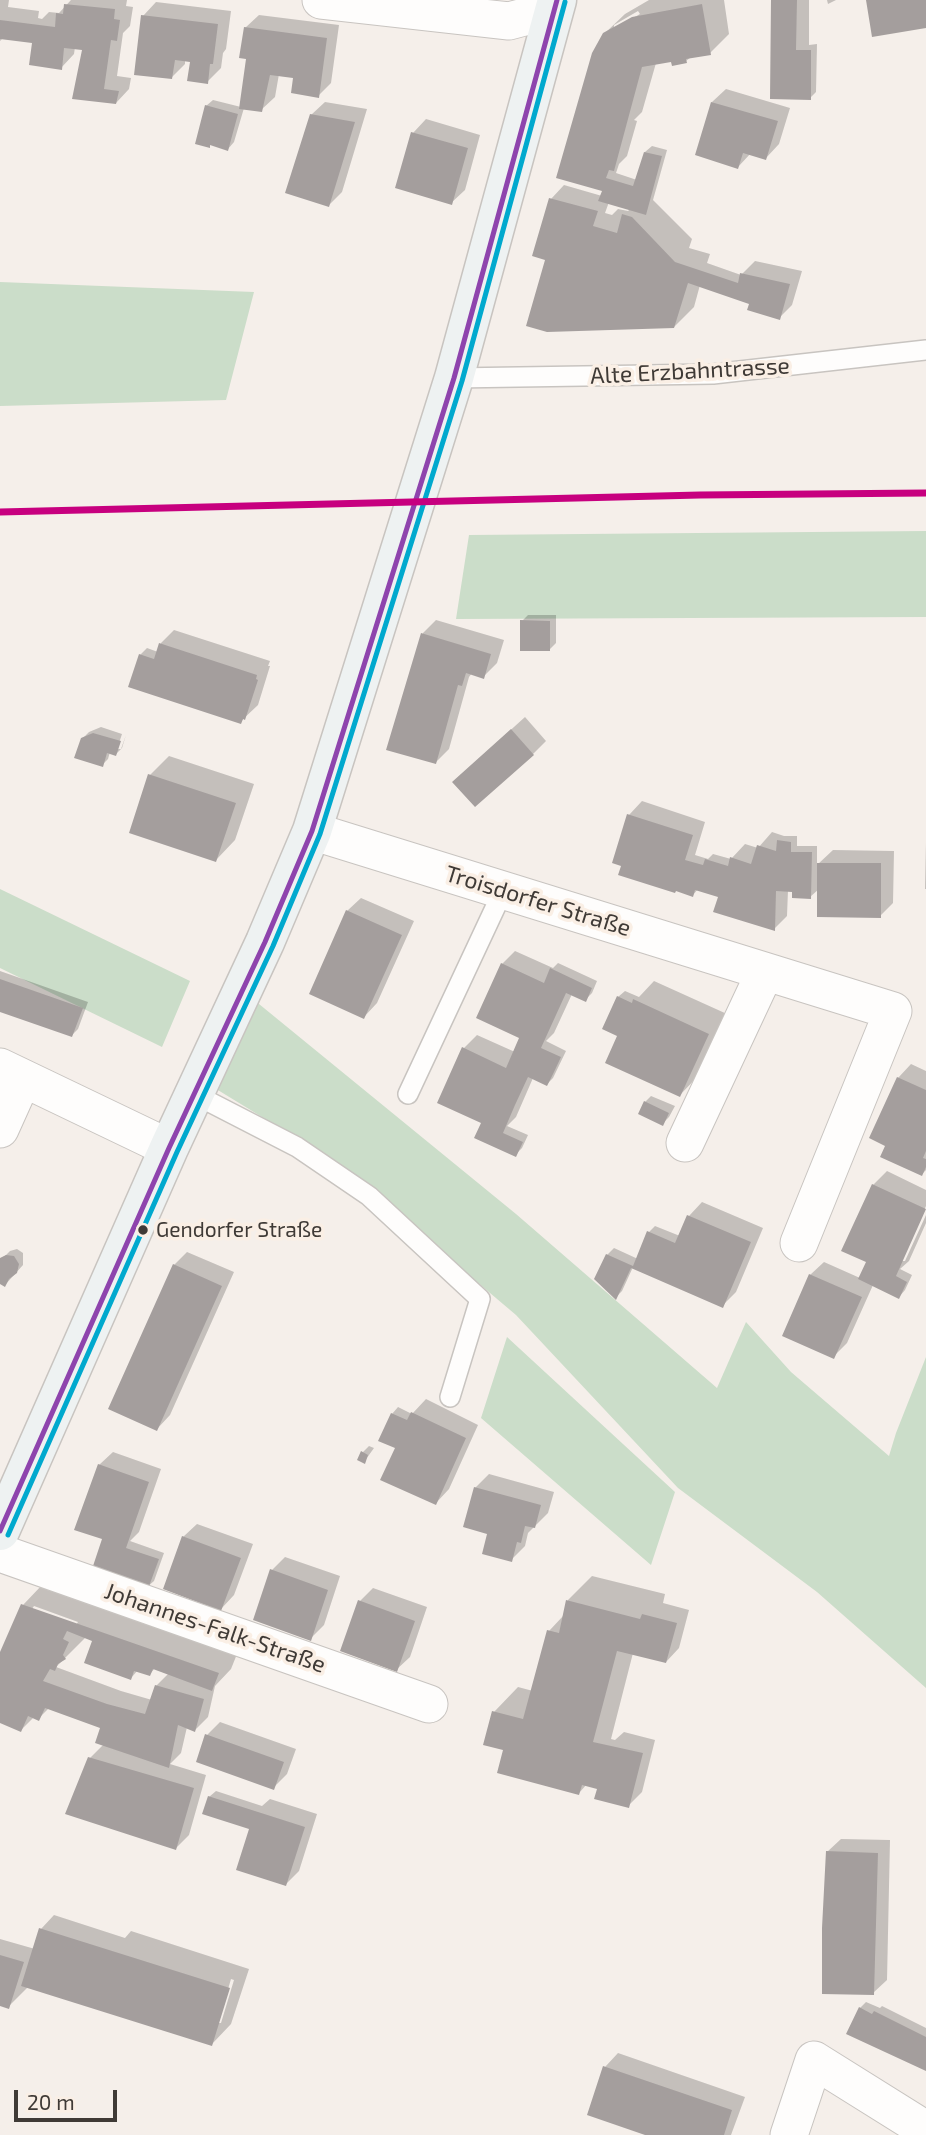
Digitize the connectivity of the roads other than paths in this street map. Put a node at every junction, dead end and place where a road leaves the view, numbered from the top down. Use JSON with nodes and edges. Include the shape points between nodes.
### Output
{"nodes":[{"id":1,"x":321,"y":0,"type":"edge"},
{"id":2,"x":551,"y":0,"type":"edge"},
{"id":3,"x":557,"y":0,"type":"edge"},
{"id":4,"x":926,"y":350,"type":"edge"},
{"id":5,"x":454,"y":378,"type":"junction"},
{"id":6,"x":312,"y":831,"type":"junction"},
{"id":7,"x":503,"y":891,"type":"junction"},
{"id":8,"x":765,"y":972,"type":"junction"},
{"id":9,"x":11,"y":1072,"type":"edge"},
{"id":10,"x":194,"y":1094,"type":"junction"},
{"id":11,"x":408,"y":1094,"type":"dead end"},
{"id":12,"x":0,"y":1129,"type":"edge"},
{"id":13,"x":685,"y":1143,"type":"dead end"},
{"id":14,"x":169,"y":1148,"type":"junction"},
{"id":15,"x":799,"y":1242,"type":"dead end"},
{"id":16,"x":450,"y":1397,"type":"dead end"},
{"id":17,"x":0,"y":1531,"type":"edge"},
{"id":18,"x":0,"y":1553,"type":"edge"},
{"id":19,"x":429,"y":1704,"type":"dead end"},
{"id":20,"x":926,"y":2130,"type":"edge"},
{"id":21,"x":789,"y":2135,"type":"edge"}],
"edges":[{"from":1,"to":2,"type":"street","via":[[509,21]]},
{"from":3,"to":5,"type":"street"},
{"from":4,"to":5,"type":"lane","name":"Alte Erzbahntrasse","via":[[713,374]]},
{"from":5,"to":6,"type":"street"},
{"from":6,"to":7,"type":"street","name":"Troisdorfer Straße"},
{"from":6,"to":10,"type":"street"},
{"from":7,"to":8,"type":"street","name":"Troisdorfer Straße"},
{"from":7,"to":11,"type":"lane"},
{"from":8,"to":13,"type":"street"},
{"from":8,"to":15,"type":"street","name":"Troisdorfer Straße","via":[[893,1011]]},
{"from":9,"to":12,"type":"street"},
{"from":9,"to":14,"type":"street"},
{"from":10,"to":14,"type":"street"},
{"from":10,"to":16,"type":"lane","via":[[297,1147],[369,1196],[480,1299]]},
{"from":14,"to":17,"type":"street"},
{"from":18,"to":19,"type":"street","name":"Johannes-Falk-Straße"},
{"from":20,"to":21,"type":"street","via":[[814,2060]]}]}
